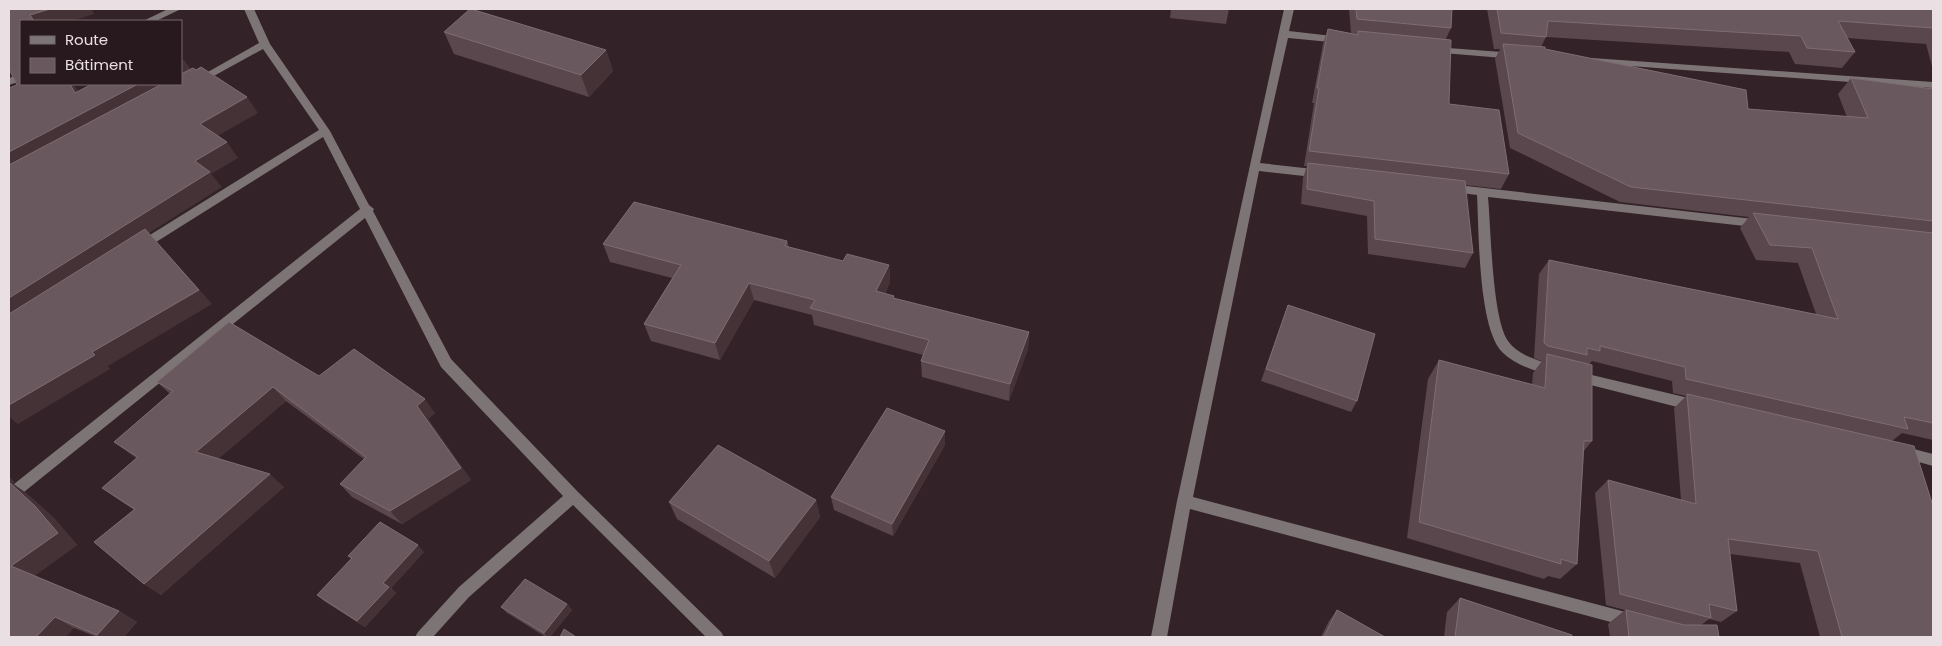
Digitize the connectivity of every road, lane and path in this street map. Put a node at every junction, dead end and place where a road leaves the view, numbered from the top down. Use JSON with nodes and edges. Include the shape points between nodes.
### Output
{"nodes":[{"id":1,"x":176,"y":9,"type":"edge"},
{"id":2,"x":249,"y":9,"type":"edge"},
{"id":3,"x":1289,"y":9,"type":"edge"},
{"id":4,"x":150,"y":20,"type":"edge"},
{"id":5,"x":1284,"y":34,"type":"junction"},
{"id":6,"x":1350,"y":42,"type":"edge"},
{"id":7,"x":265,"y":44,"type":"junction"},
{"id":8,"x":1426,"y":50,"type":"edge"},
{"id":9,"x":1528,"y":57,"type":"edge"},
{"id":10,"x":1584,"y":60,"type":"edge"},
{"id":11,"x":189,"y":85,"type":"edge"},
{"id":12,"x":1933,"y":85,"type":"edge"},
{"id":13,"x":325,"y":131,"type":"junction"},
{"id":14,"x":1254,"y":166,"type":"junction"},
{"id":15,"x":1333,"y":175,"type":"edge"},
{"id":16,"x":1432,"y":186,"type":"edge"},
{"id":17,"x":1482,"y":192,"type":"junction"},
{"id":18,"x":368,"y":209,"type":"junction"},
{"id":19,"x":1775,"y":226,"type":"edge"},
{"id":20,"x":134,"y":251,"type":"edge"},
{"id":21,"x":1711,"y":409,"type":"edge"},
{"id":22,"x":1887,"y":449,"type":"edge"},
{"id":23,"x":1933,"y":460,"type":"edge"},
{"id":24,"x":9,"y":496,"type":"edge"},
{"id":25,"x":572,"y":496,"type":"junction"},
{"id":26,"x":1184,"y":501,"type":"junction"},
{"id":27,"x":1644,"y":624,"type":"edge"},
{"id":28,"x":422,"y":637,"type":"edge"},
{"id":29,"x":716,"y":637,"type":"edge"},
{"id":30,"x":1159,"y":637,"type":"edge"}],
"edges":[{"from":1,"to":4,"type":"street"},
{"from":2,"to":7,"type":"street"},
{"from":3,"to":5,"type":"street"},
{"from":5,"to":6,"type":"street"},
{"from":5,"to":14,"type":"street"},
{"from":7,"to":11,"type":"street"},
{"from":7,"to":13,"type":"street"},
{"from":8,"to":9,"type":"street"},
{"from":10,"to":12,"type":"street"},
{"from":13,"to":18,"type":"street"},
{"from":13,"to":20,"type":"street"},
{"from":14,"to":15,"type":"street"},
{"from":14,"to":26,"type":"street"},
{"from":16,"to":17,"type":"street"},
{"from":17,"to":19,"type":"street"},
{"from":17,"to":21,"type":"street","via":[[1491,301],[1496,333],[1504,346],[1533,366]]},
{"from":18,"to":24,"type":"street"},
{"from":18,"to":25,"type":"street","via":[[446,363]]},
{"from":22,"to":23,"type":"street"},
{"from":25,"to":28,"type":"street","via":[[464,592]]},
{"from":25,"to":29,"type":"street"},
{"from":26,"to":27,"type":"street"},
{"from":26,"to":30,"type":"street"}]}
